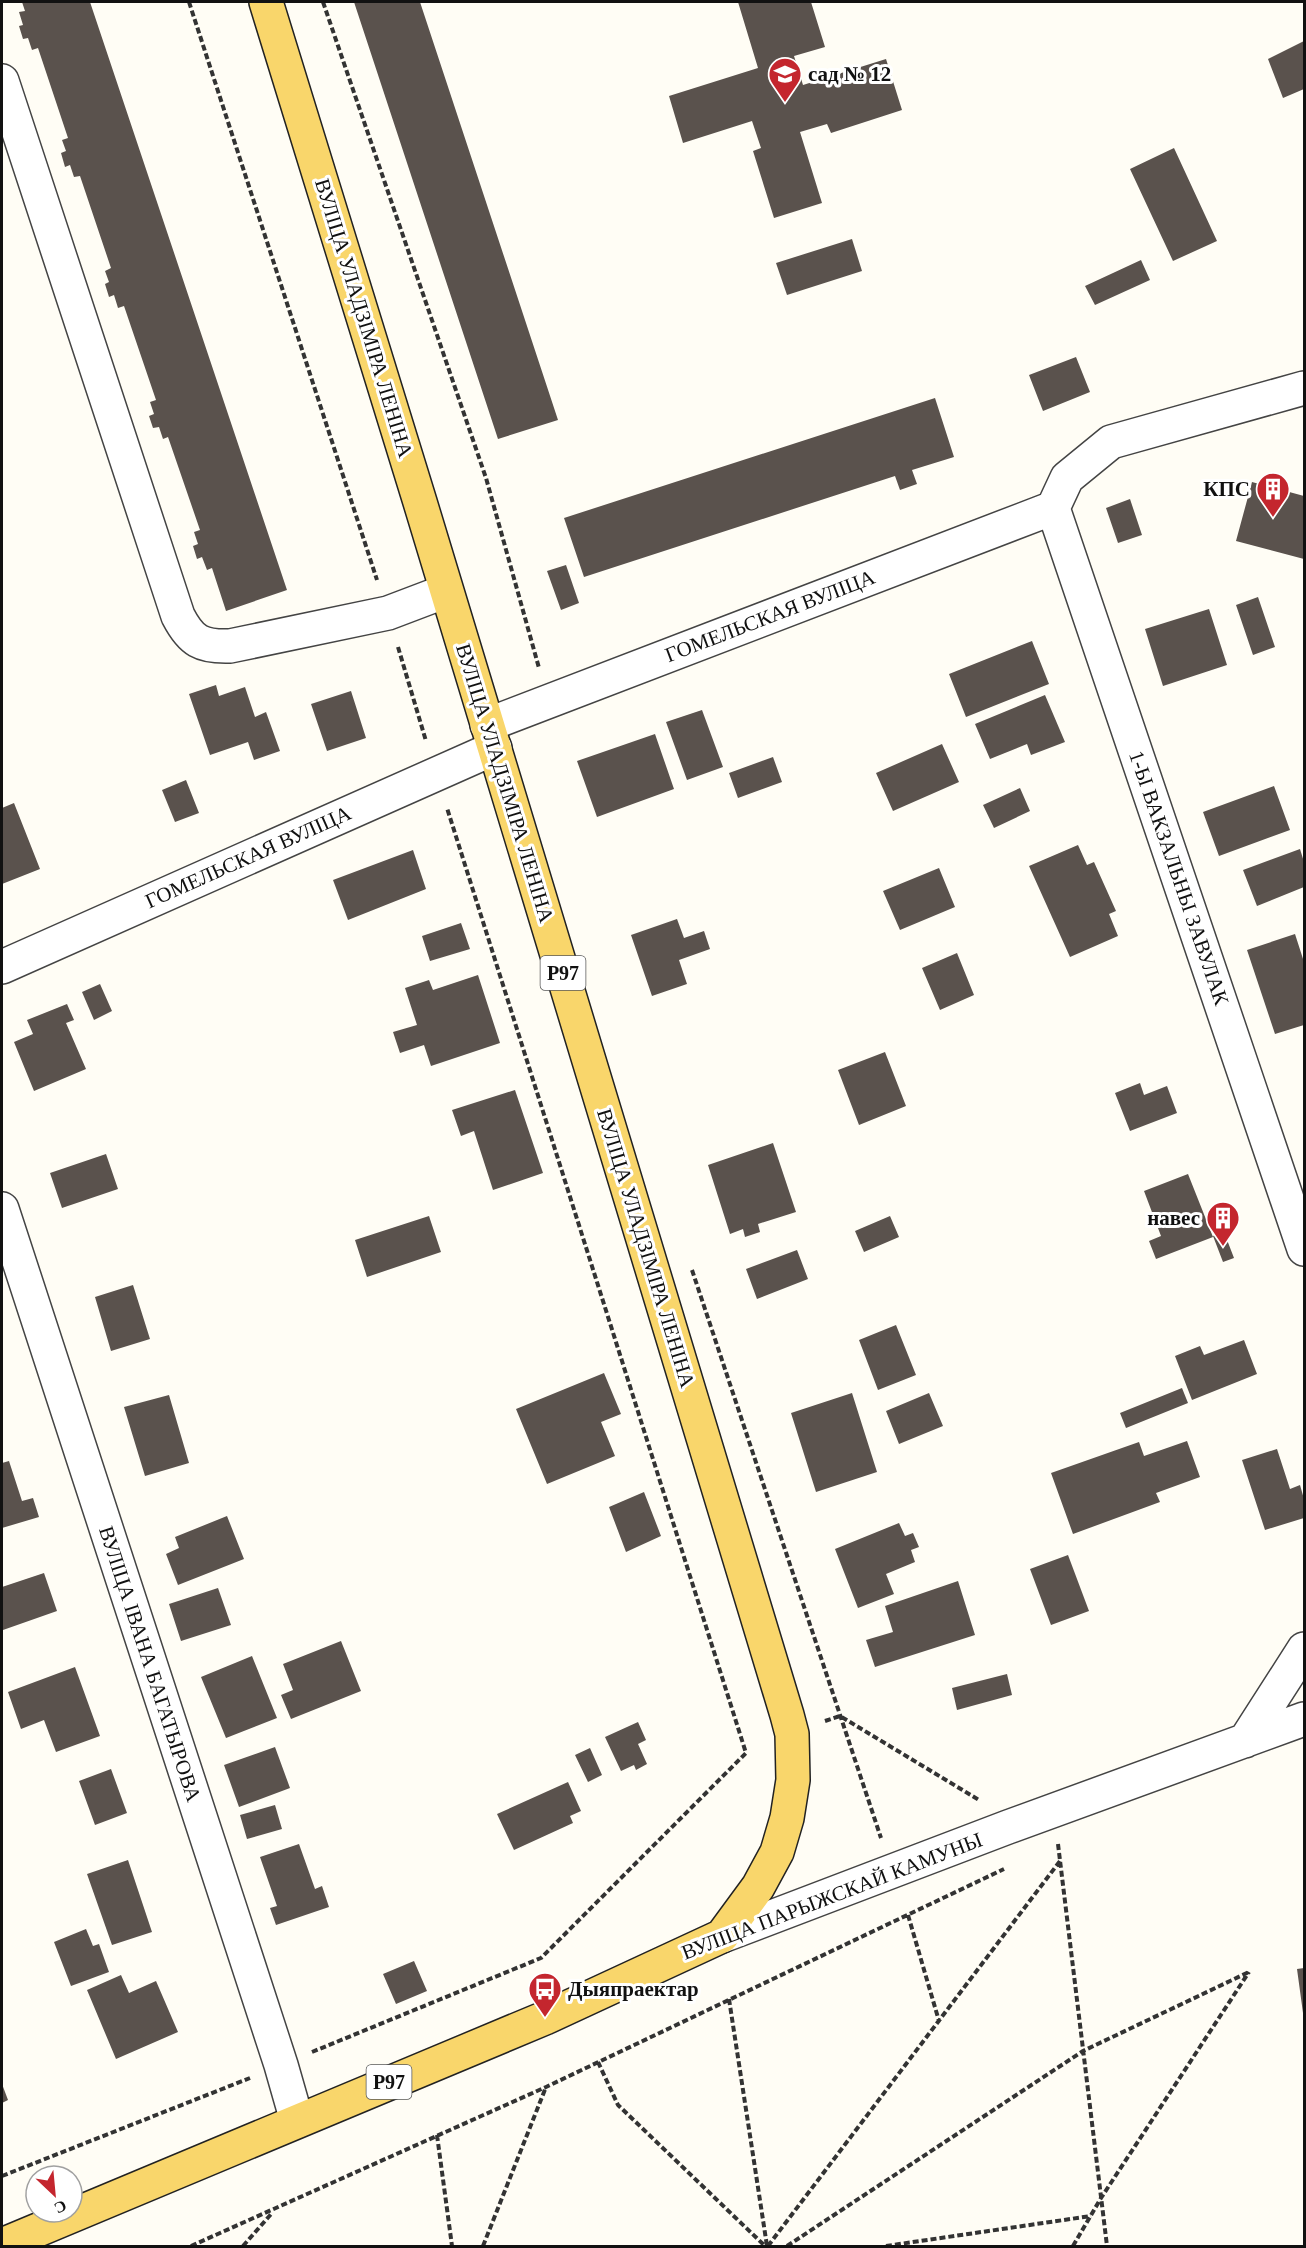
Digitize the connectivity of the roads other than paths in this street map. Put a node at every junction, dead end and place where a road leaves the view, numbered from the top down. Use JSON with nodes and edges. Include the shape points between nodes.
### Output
{"nodes":[{"id":1,"x":266,"y":2,"type":"edge"},
{"id":2,"x":2,"y":81,"type":"edge"},
{"id":3,"x":1305,"y":388,"type":"edge"},
{"id":4,"x":1053,"y":508,"type":"junction"},
{"id":5,"x":446,"y":591,"type":"junction"},
{"id":6,"x":491,"y":736,"type":"junction"},
{"id":7,"x":2,"y":967,"type":"edge"},
{"id":8,"x":2,"y":1209,"type":"edge"},
{"id":9,"x":1305,"y":1249,"type":"edge"},
{"id":10,"x":1305,"y":1649,"type":"edge"},
{"id":11,"x":1305,"y":1719,"type":"edge"},
{"id":12,"x":1245,"y":1741,"type":"junction"},
{"id":13,"x":722,"y":1936,"type":"junction"},
{"id":14,"x":297,"y":2121,"type":"junction"},
{"id":15,"x":54,"y":2235,"type":"edge"},
{"id":16,"x":2,"y":2245,"type":"edge"}],
"edges":[{"from":1,"to":5,"type":"main road","name":"ВУЛІЦА УЛАДЗІМІРА ЛЕНІНА","number":"Р97"},
{"from":2,"to":5,"type":"street","via":[[185,630],[204,645],[230,646],[388,613]]},
{"from":3,"to":4,"type":"street","via":[[1111,442],[1067,478]]},
{"from":4,"to":6,"type":"street","name":"ГОМЕЛЬСКАЯ ВУЛІЦА","via":[[548,701]]},
{"from":4,"to":9,"type":"street","name":"1-Ы ВАКЗАЛЬНЫ ЗАВУЛАК"},
{"from":5,"to":6,"type":"main road","name":"ВУЛІЦА УЛАДЗІМІРА ЛЕНІНА","number":"Р97"},
{"from":6,"to":7,"type":"street","name":"ГОМЕЛЬСКАЯ ВУЛІЦА","via":[[436,774]]},
{"from":6,"to":13,"type":"main road","name":"ВУЛІЦА УЛАДЗІМІРА ЛЕНІНА","number":"Р97","via":[[792,1734],[793,1780],[777,1852],[758,1887]]},
{"from":8,"to":14,"type":"street","name":"ВУЛІЦА ІВАНА БАГАТЫРОВА"},
{"from":10,"to":12,"type":"street"},
{"from":11,"to":12,"type":"street","name":"ВУЛІЦА ПАРЫЖСКАЙ КАМУНЫ"},
{"from":12,"to":13,"type":"street","name":"ВУЛІЦА ПАРЫЖСКАЙ КАМУНЫ"},
{"from":13,"to":14,"type":"main road","name":"ВУЛІЦА ПАРЫЖСКАЙ КАМУНЫ","number":"Р97","via":[[545,2018]]},
{"from":14,"to":15,"type":"main road","name":"ВУЛІЦА ПАРЫЖСКАЙ КАМУНЫ","number":"Р97"},
{"from":15,"to":16,"type":"main road","name":"ВУЛІЦА ПАРЫЖСКАЙ КАМУНЫ"}]}
